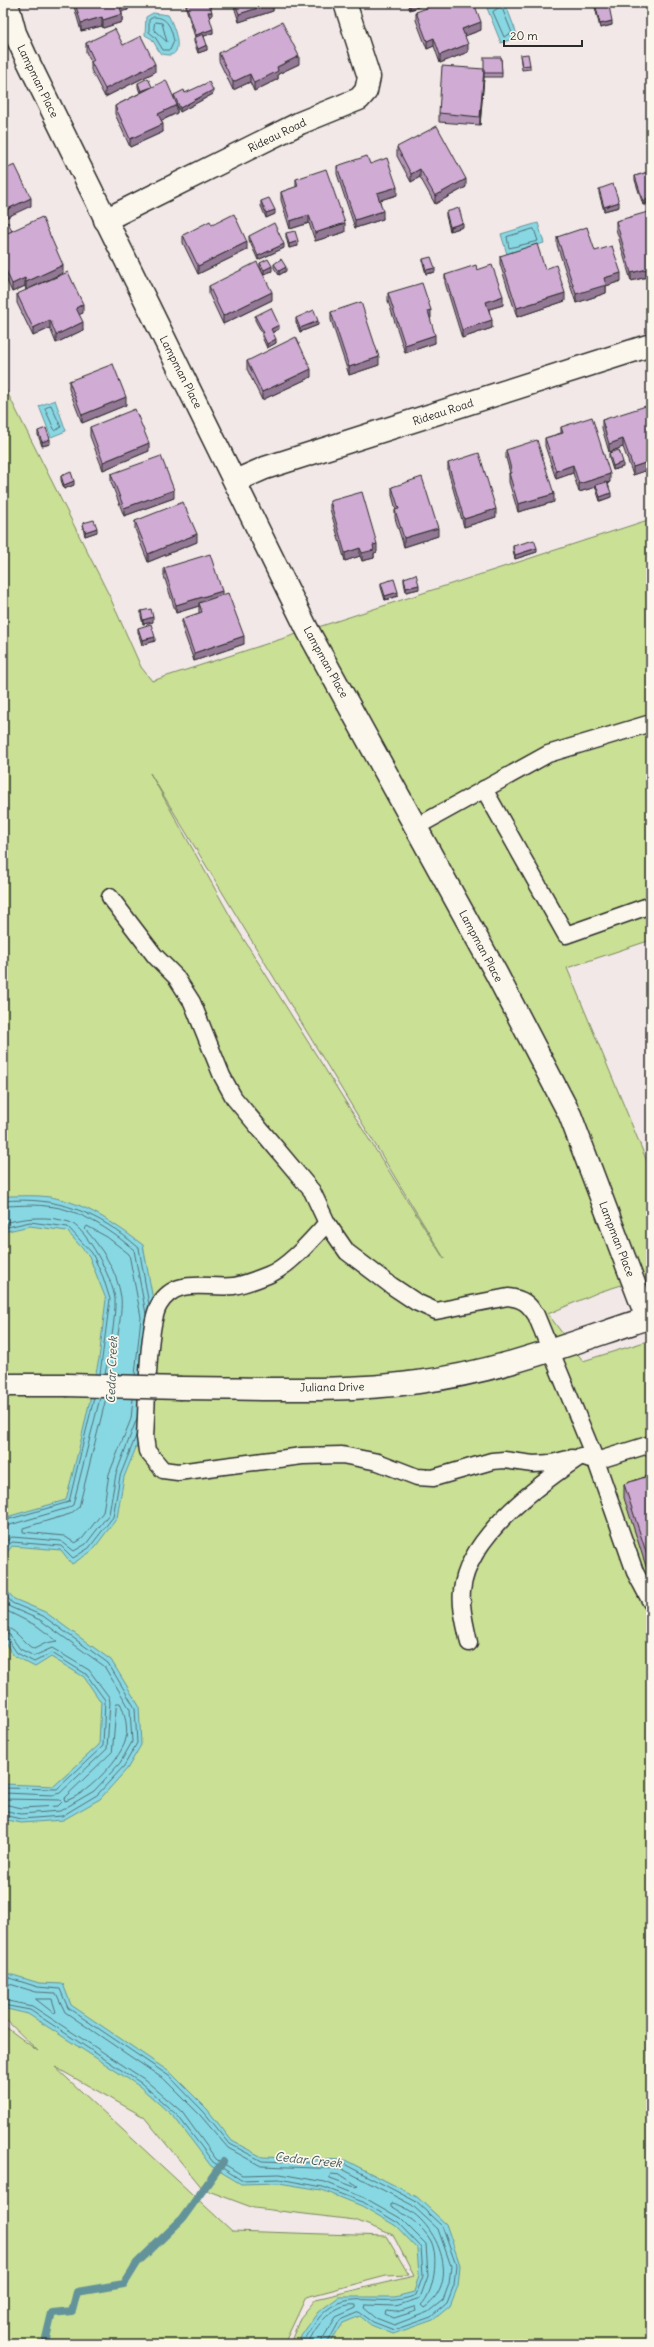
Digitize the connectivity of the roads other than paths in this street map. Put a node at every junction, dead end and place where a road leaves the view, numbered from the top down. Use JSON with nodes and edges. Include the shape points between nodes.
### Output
{"nodes":[{"id":1,"x":7,"y":3,"type":"edge"},
{"id":2,"x":345,"y":3,"type":"edge"},
{"id":3,"x":105,"y":220,"type":"junction"},
{"id":4,"x":651,"y":345,"type":"edge"},
{"id":5,"x":235,"y":481,"type":"junction"},
{"id":6,"x":651,"y":723,"type":"edge"},
{"id":7,"x":484,"y":789,"type":"junction"},
{"id":8,"x":416,"y":827,"type":"junction"},
{"id":9,"x":110,"y":897,"type":"dead end"},
{"id":10,"x":651,"y":905,"type":"edge"},
{"id":11,"x":327,"y":1223,"type":"junction"},
{"id":12,"x":649,"y":1318,"type":"edge"},
{"id":13,"x":551,"y":1352,"type":"junction"},
{"id":14,"x":3,"y":1385,"type":"edge"},
{"id":15,"x":651,"y":1444,"type":"edge"},
{"id":16,"x":588,"y":1458,"type":"junction"},
{"id":17,"x":651,"y":1602,"type":"edge"},
{"id":18,"x":469,"y":1643,"type":"dead end"}],
"edges":[{"from":1,"to":3,"type":"street","name":"Lampman Place","via":[[19,44]]},
{"from":2,"to":3,"type":"street","name":"Rideau Road","via":[[369,77],[366,91],[359,99],[307,120]]},
{"from":3,"to":5,"type":"street","name":"Lampman Place"},
{"from":4,"to":5,"type":"street","name":"Rideau Road","via":[[265,468]]},
{"from":5,"to":8,"type":"street","name":"Lampman Place","via":[[308,631]]},
{"from":6,"to":7,"type":"lane","via":[[548,754]]},
{"from":7,"to":8,"type":"lane"},
{"from":7,"to":10,"type":"lane","via":[[566,935]]},
{"from":8,"to":12,"type":"street","name":"Lampman Place","via":[[570,1115]]},
{"from":9,"to":11,"type":"lane","via":[[155,956],[176,978],[198,1015],[222,1076],[234,1098],[312,1191]]},
{"from":11,"to":13,"type":"lane","via":[[347,1252],[368,1269],[416,1302],[436,1311],[508,1297],[519,1298],[529,1304],[536,1315]]},
{"from":11,"to":16,"type":"lane","via":[[302,1251],[270,1274],[234,1286],[190,1285],[171,1290],[158,1305],[152,1334],[145,1437],[147,1451],[163,1470],[178,1472],[302,1456],[342,1455],[378,1462],[417,1477],[433,1478],[492,1461],[533,1464]]},
{"from":12,"to":13,"type":"street","name":"Juliana Drive"},
{"from":13,"to":14,"type":"street","name":"Juliana Drive","bridge":true,"via":[[462,1375],[417,1383],[366,1387],[181,1388]]},
{"from":13,"to":16,"type":"lane"},
{"from":15,"to":16,"type":"lane"},
{"from":16,"to":17,"type":"lane","via":[[635,1572]]},
{"from":16,"to":18,"type":"lane","via":[[555,1473],[524,1500],[497,1526],[470,1562],[462,1593]]}]}
